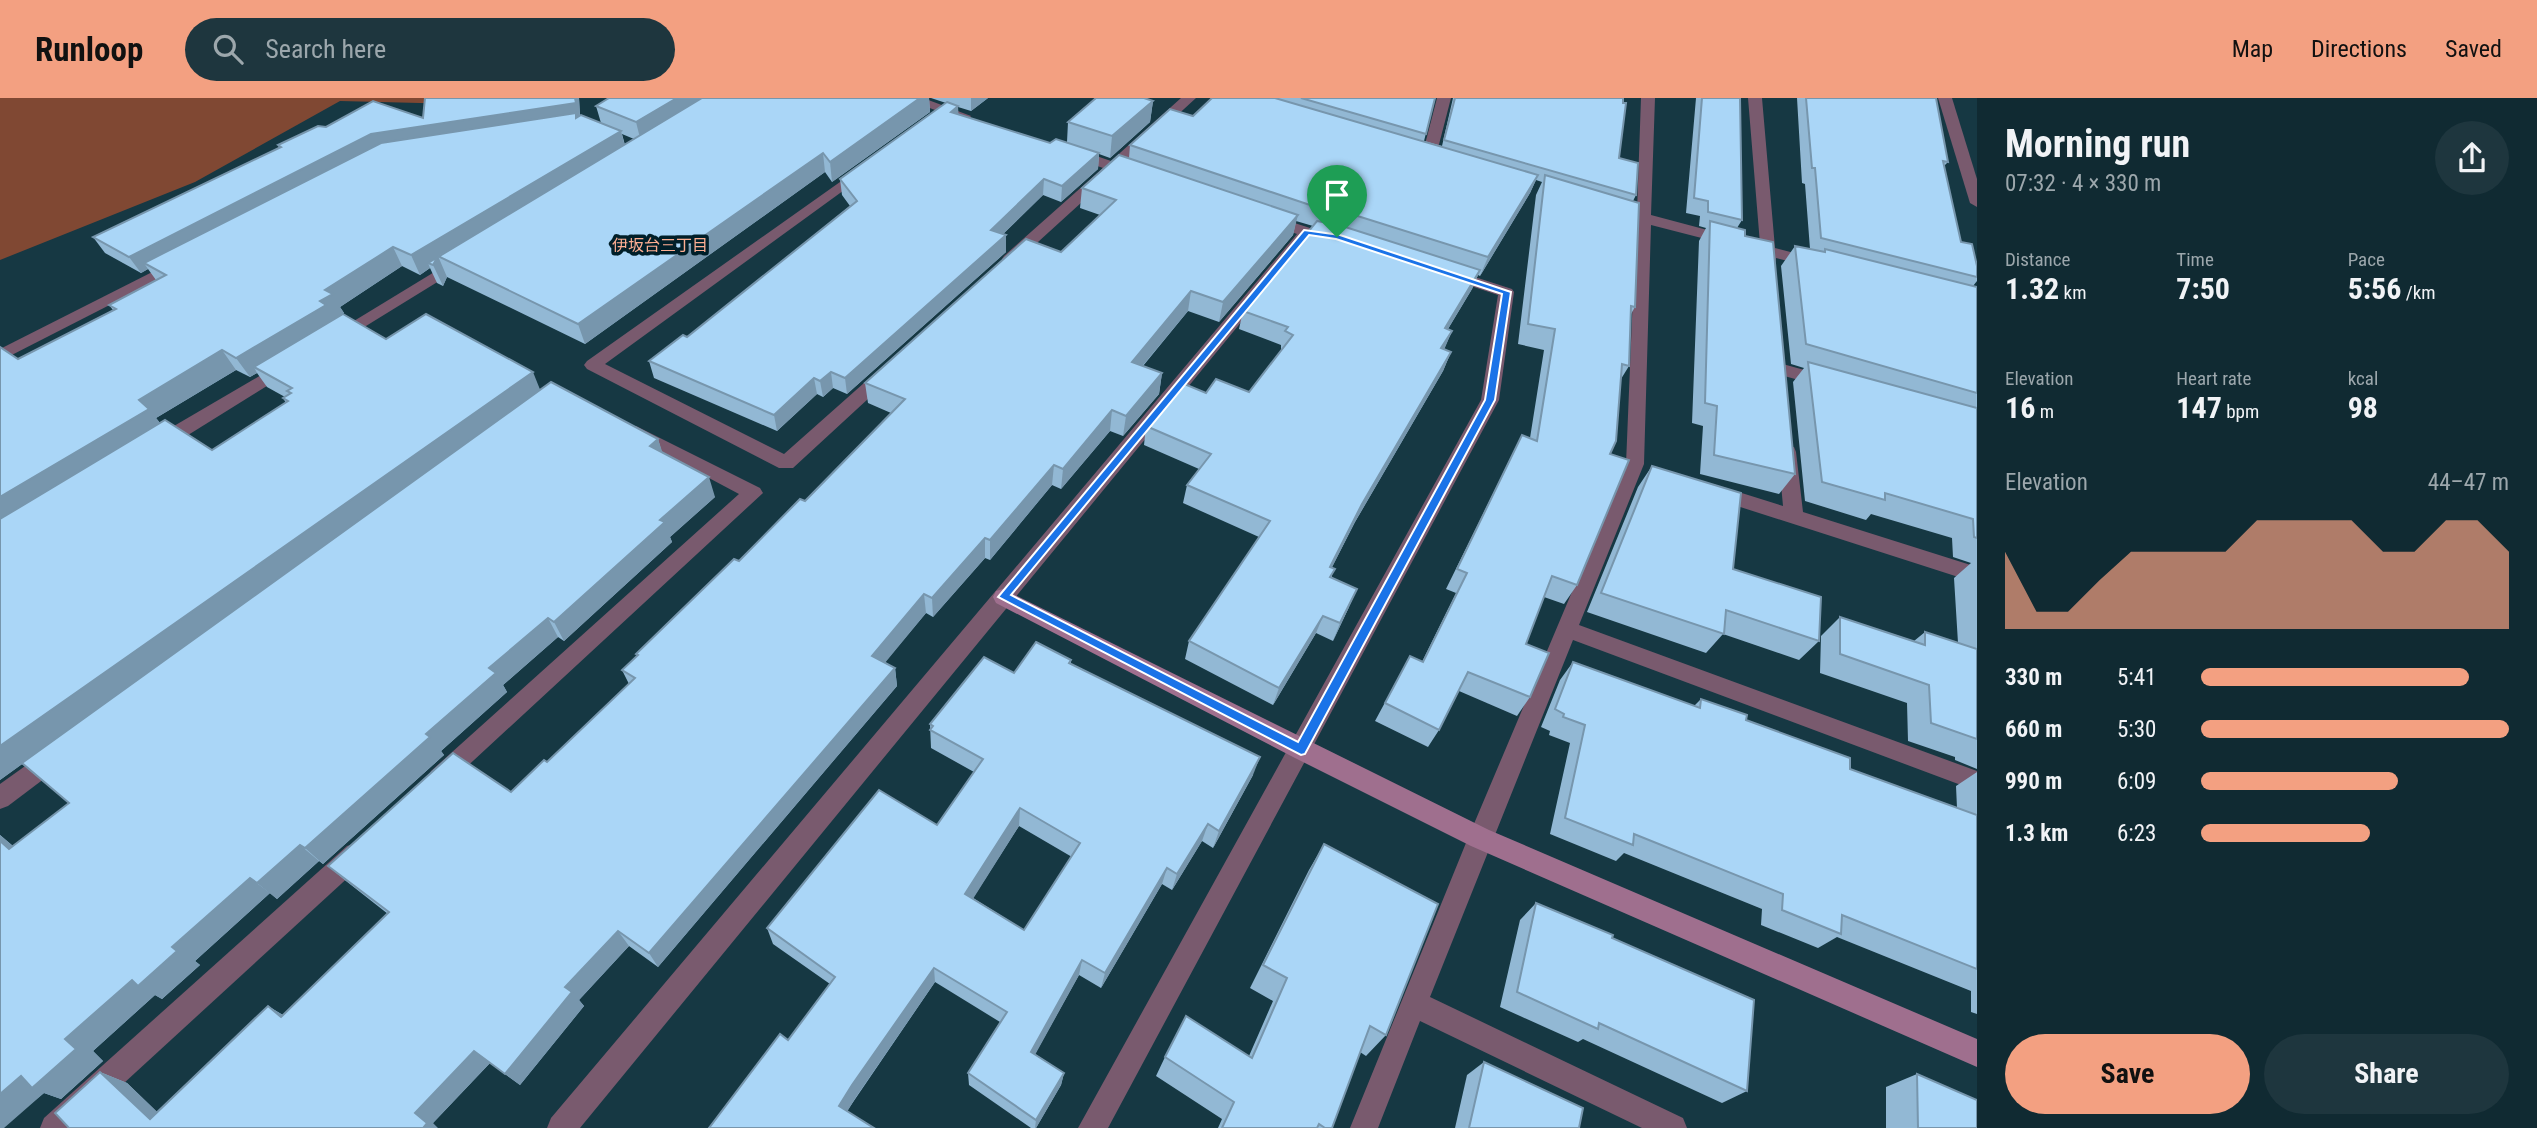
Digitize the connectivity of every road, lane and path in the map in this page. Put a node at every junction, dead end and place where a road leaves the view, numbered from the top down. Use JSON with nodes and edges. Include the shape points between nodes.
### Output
{"nodes":[{"id":1,"x":910,"y":98,"type":"edge"},
{"id":2,"x":1189,"y":98,"type":"edge"},
{"id":3,"x":1444,"y":98,"type":"edge"},
{"id":4,"x":1648,"y":98,"type":"edge"},
{"id":5,"x":1755,"y":98,"type":"edge"},
{"id":6,"x":1945,"y":98,"type":"edge"},
{"id":7,"x":983,"y":123,"type":"edge"},
{"id":8,"x":1060,"y":149,"type":"edge"},
{"id":9,"x":1429,"y":156,"type":"edge"},
{"id":10,"x":879,"y":158,"type":"edge"},
{"id":11,"x":1112,"y":166,"type":"junction"},
{"id":12,"x":1151,"y":179,"type":"edge"},
{"id":13,"x":1977,"y":203,"type":"edge"},
{"id":14,"x":1616,"y":211,"type":"edge"},
{"id":15,"x":1255,"y":214,"type":"edge"},
{"id":16,"x":1643,"y":219,"type":"junction"},
{"id":17,"x":1307,"y":232,"type":"junction"},
{"id":18,"x":1350,"y":241,"type":"edge"},
{"id":19,"x":478,"y":250,"type":"edge"},
{"id":20,"x":1768,"y":251,"type":"junction"},
{"id":21,"x":192,"y":257,"type":"edge"},
{"id":22,"x":1428,"y":267,"type":"edge"},
{"id":23,"x":1833,"y":267,"type":"edge"},
{"id":24,"x":1000,"y":268,"type":"edge"},
{"id":25,"x":1771,"y":277,"type":"edge"},
{"id":26,"x":0,"y":356,"type":"edge"},
{"id":27,"x":898,"y":361,"type":"edge"},
{"id":28,"x":1845,"y":387,"type":"edge"},
{"id":29,"x":1782,"y":395,"type":"edge"},
{"id":30,"x":619,"y":423,"type":"edge"},
{"id":31,"x":1786,"y":436,"type":"edge"},
{"id":32,"x":140,"y":456,"type":"edge"},
{"id":33,"x":1695,"y":486,"type":"edge"},
{"id":34,"x":1794,"y":516,"type":"junction"},
{"id":35,"x":1977,"y":575,"type":"edge"},
{"id":36,"x":1003,"y":597,"type":"junction"},
{"id":37,"x":1566,"y":629,"type":"junction"},
{"id":38,"x":78,"y":741,"type":"edge"},
{"id":39,"x":1301,"y":750,"type":"junction"},
{"id":40,"x":1977,"y":781,"type":"edge"},
{"id":41,"x":424,"y":792,"type":"edge"},
{"id":42,"x":0,"y":798,"type":"edge"},
{"id":43,"x":373,"y":838,"type":"edge"},
{"id":44,"x":1480,"y":838,"type":"junction"},
{"id":45,"x":1414,"y":1004,"type":"junction"},
{"id":46,"x":1977,"y":1053,"type":"edge"},
{"id":47,"x":54,"y":1128,"type":"edge"},
{"id":48,"x":561,"y":1128,"type":"edge"},
{"id":49,"x":1092,"y":1128,"type":"edge"},
{"id":50,"x":1364,"y":1128,"type":"edge"},
{"id":51,"x":1673,"y":1128,"type":"edge"}],
"edges":[{"from":1,"to":7,"type":"street","via":[[939,114]]},
{"from":2,"to":11,"type":"street"},
{"from":3,"to":9,"type":"street"},
{"from":4,"to":16,"type":"street"},
{"from":5,"to":20,"type":"street"},
{"from":6,"to":13,"type":"street"},
{"from":8,"to":11,"type":"street"},
{"from":10,"to":27,"type":"street","via":[[593,365],[786,463]]},
{"from":11,"to":12,"type":"street"},
{"from":11,"to":24,"type":"street"},
{"from":14,"to":16,"type":"street"},
{"from":15,"to":17,"type":"street"},
{"from":16,"to":20,"type":"street"},
{"from":16,"to":37,"type":"street","via":[[1641,466]]},
{"from":17,"to":18,"type":"street"},
{"from":17,"to":36,"type":"street"},
{"from":19,"to":32,"type":"street"},
{"from":20,"to":23,"type":"street"},
{"from":20,"to":25,"type":"street"},
{"from":21,"to":26,"type":"street"},
{"from":22,"to":39,"type":"street","via":[[1506,292],[1490,400]]},
{"from":28,"to":29,"type":"street","via":[[1778,362]]},
{"from":30,"to":41,"type":"street","via":[[753,493]]},
{"from":31,"to":34,"type":"street"},
{"from":33,"to":34,"type":"street"},
{"from":34,"to":35,"type":"street"},
{"from":36,"to":39,"type":"street"},
{"from":36,"to":48,"type":"street"},
{"from":37,"to":40,"type":"street"},
{"from":37,"to":44,"type":"street"},
{"from":38,"to":42,"type":"street"},
{"from":39,"to":44,"type":"street"},
{"from":39,"to":49,"type":"street"},
{"from":43,"to":47,"type":"street"},
{"from":44,"to":45,"type":"street"},
{"from":44,"to":46,"type":"street"},
{"from":45,"to":50,"type":"street"},
{"from":45,"to":51,"type":"street"}]}
